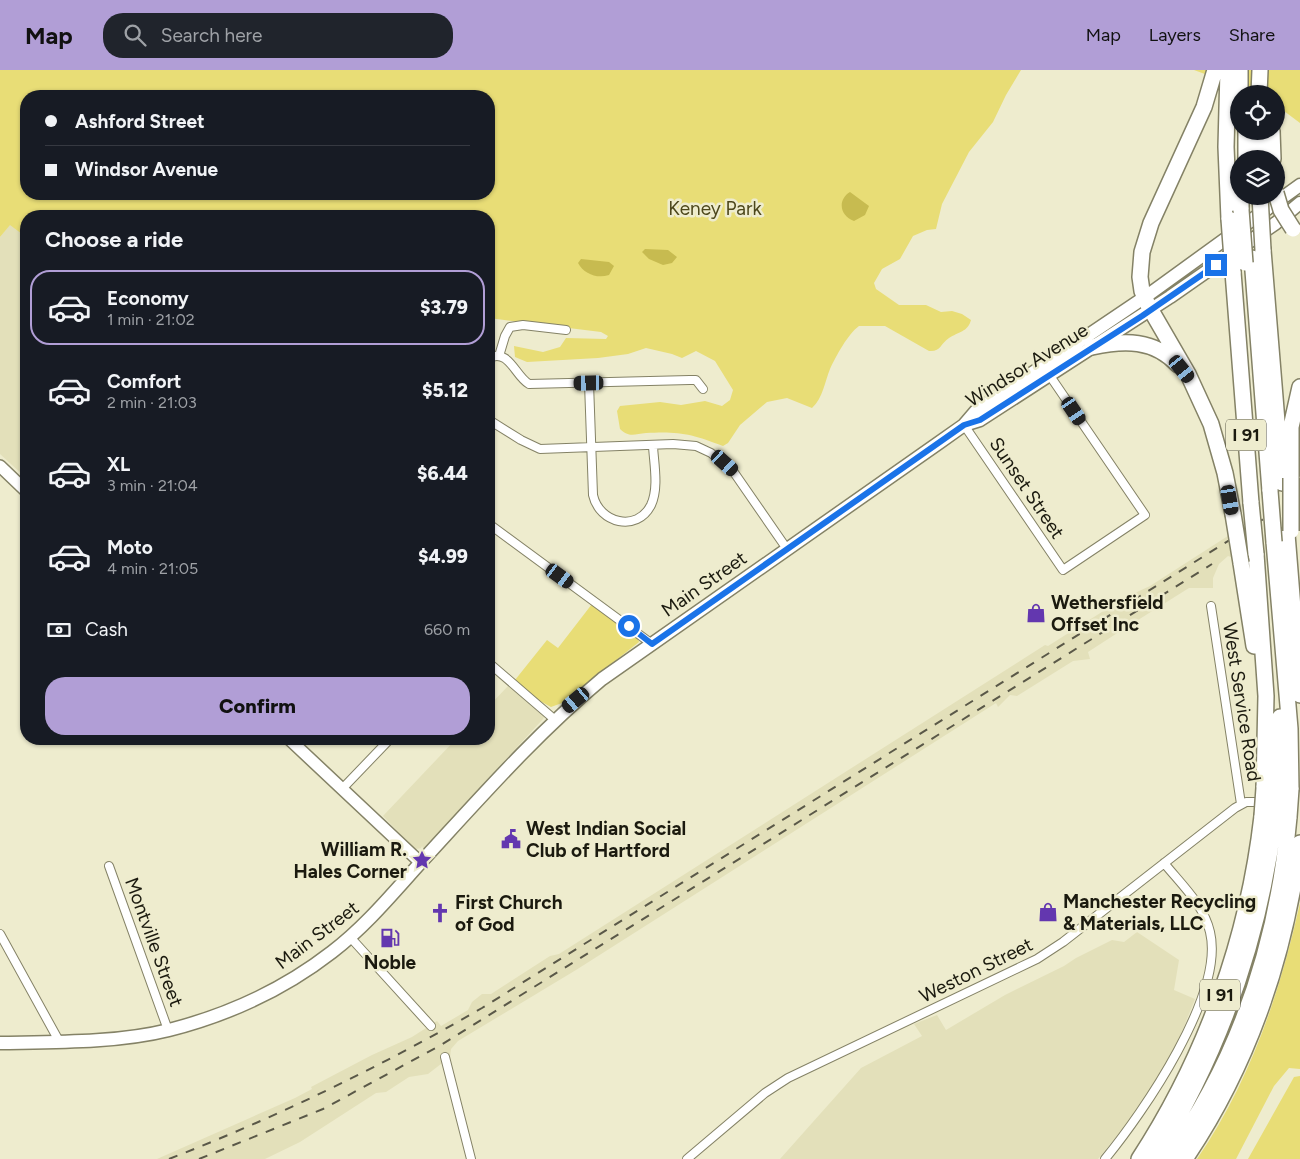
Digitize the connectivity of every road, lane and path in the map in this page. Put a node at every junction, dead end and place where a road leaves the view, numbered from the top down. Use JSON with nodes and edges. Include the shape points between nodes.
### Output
{"nodes":[{"id":1,"x":1215,"y":70,"type":"edge"},
{"id":2,"x":1228,"y":70,"type":"edge"},
{"id":3,"x":1240,"y":70,"type":"edge"},
{"id":4,"x":1247,"y":70,"type":"edge"},
{"id":5,"x":1260,"y":70,"type":"edge"},
{"id":6,"x":1269,"y":70,"type":"edge"},
{"id":7,"x":1240,"y":85,"type":"edge"},
{"id":8,"x":1246,"y":85,"type":"edge"},
{"id":9,"x":1259,"y":85,"type":"edge"},
{"id":10,"x":1270,"y":85,"type":"edge"},
{"id":11,"x":1230,"y":158,"type":"edge"},
{"id":12,"x":1300,"y":185,"type":"edge"},
{"id":13,"x":1300,"y":203,"type":"edge"},
{"id":14,"x":1247,"y":205,"type":"edge"},
{"id":15,"x":1247,"y":205,"type":"edge"},
{"id":16,"x":1280,"y":205,"type":"edge"},
{"id":17,"x":1297,"y":233,"type":"edge"},
{"id":18,"x":1248,"y":261,"type":"junction"},
{"id":19,"x":1148,"y":304,"type":"junction"},
{"id":20,"x":566,"y":330,"type":"dead end"},
{"id":21,"x":1089,"y":342,"type":"junction"},
{"id":22,"x":499,"y":356,"type":"junction"},
{"id":23,"x":495,"y":357,"type":"edge"},
{"id":24,"x":1046,"y":370,"type":"junction"},
{"id":25,"x":589,"y":383,"type":"junction"},
{"id":26,"x":1194,"y":386,"type":"junction"},
{"id":27,"x":1300,"y":387,"type":"edge"},
{"id":28,"x":703,"y":389,"type":"dead end"},
{"id":29,"x":495,"y":424,"type":"edge"},
{"id":30,"x":964,"y":425,"type":"junction"},
{"id":31,"x":653,"y":446,"type":"junction"},
{"id":32,"x":592,"y":449,"type":"junction"},
{"id":33,"x":0,"y":466,"type":"edge"},
{"id":34,"x":20,"y":485,"type":"edge"},
{"id":35,"x":1272,"y":490,"type":"junction"},
{"id":36,"x":495,"y":528,"type":"edge"},
{"id":37,"x":1275,"y":541,"type":"junction"},
{"id":38,"x":787,"y":549,"type":"junction"},
{"id":39,"x":1211,"y":606,"type":"dead end"},
{"id":40,"x":652,"y":644,"type":"junction"},
{"id":41,"x":495,"y":668,"type":"edge"},
{"id":42,"x":1300,"y":695,"type":"edge"},
{"id":43,"x":1266,"y":696,"type":"junction"},
{"id":44,"x":554,"y":719,"type":"junction"},
{"id":45,"x":295,"y":745,"type":"edge"},
{"id":46,"x":384,"y":745,"type":"edge"},
{"id":47,"x":1278,"y":788,"type":"junction"},
{"id":48,"x":342,"y":789,"type":"junction"},
{"id":49,"x":1242,"y":804,"type":"junction"},
{"id":50,"x":1300,"y":804,"type":"edge"},
{"id":51,"x":1275,"y":816,"type":"junction"},
{"id":52,"x":1300,"y":842,"type":"edge"},
{"id":53,"x":421,"y":863,"type":"junction"},
{"id":54,"x":1164,"y":863,"type":"junction"},
{"id":55,"x":109,"y":866,"type":"dead end"},
{"id":56,"x":0,"y":934,"type":"edge"},
{"id":57,"x":350,"y":937,"type":"junction"},
{"id":58,"x":431,"y":1026,"type":"dead end"},
{"id":59,"x":168,"y":1030,"type":"junction"},
{"id":60,"x":59,"y":1041,"type":"junction"},
{"id":61,"x":0,"y":1043,"type":"edge"},
{"id":62,"x":445,"y":1057,"type":"dead end"},
{"id":63,"x":471,"y":1159,"type":"edge"},
{"id":64,"x":687,"y":1159,"type":"edge"},
{"id":65,"x":1105,"y":1159,"type":"edge"},
{"id":66,"x":1139,"y":1159,"type":"edge"},
{"id":67,"x":1154,"y":1159,"type":"edge"},
{"id":68,"x":1168,"y":1159,"type":"edge"},
{"id":69,"x":1185,"y":1159,"type":"edge"}],
"edges":[{"from":1,"to":19,"type":"highway","via":[[1208,98],[1161,197],[1145,239],[1140,268]]},
{"from":2,"to":11,"type":"highway","number":"I 91","via":[[1226,147]]},
{"from":3,"to":7,"type":"highway"},
{"from":4,"to":8,"type":"highway"},
{"from":5,"to":9,"type":"highway"},
{"from":6,"to":10,"type":"highway"},
{"from":12,"to":19,"type":"main road","name":"Windsor Avenue"},
{"from":13,"to":19,"type":"main road","name":"Windsor Avenue","via":[[1276,223]]},
{"from":14,"to":18,"type":"highway","number":"I 91","bridge":true},
{"from":15,"to":18,"type":"highway"},
{"from":16,"to":17,"type":"highway","bridge":true},
{"from":18,"to":35,"type":"highway","number":"I 91"},
{"from":18,"to":35,"type":"highway","number":"I 91"},
{"from":19,"to":21,"type":"main road","name":"Windsor Avenue"},
{"from":19,"to":26,"type":"highway"},
{"from":20,"to":22,"type":"street","via":[[523,325],[510,327]]},
{"from":21,"to":24,"type":"main road","name":"Windsor Avenue"},
{"from":21,"to":26,"type":"highway","via":[[1128,342],[1151,346],[1171,358]]},
{"from":22,"to":23,"type":"street"},
{"from":22,"to":25,"type":"street","via":[[510,361],[529,384]]},
{"from":24,"to":30,"type":"main road","name":"Windsor Avenue","via":[[976,411]]},
{"from":24,"to":30,"type":"street","name":"Sunset Street","via":[[1145,515],[1063,570]]},
{"from":25,"to":28,"type":"street","via":[[696,380]]},
{"from":25,"to":32,"type":"street"},
{"from":26,"to":43,"type":"highway","bridge":true,"via":[[1217,441]]},
{"from":27,"to":35,"type":"highway"},
{"from":29,"to":32,"type":"street","via":[[540,449]]},
{"from":30,"to":38,"type":"main road","name":"Main Street"},
{"from":31,"to":32,"type":"street"},
{"from":31,"to":32,"type":"street","via":[[653,498],[643,515],[629,522],[610,519],[597,506],[593,495]]},
{"from":31,"to":38,"type":"street","via":[[696,446],[723,461],[735,473]]},
{"from":33,"to":34,"type":"main road"},
{"from":35,"to":37,"type":"highway","number":"I 91"},
{"from":35,"to":37,"type":"highway","number":"I 91","bridge":true},
{"from":36,"to":40,"type":"street"},
{"from":37,"to":42,"type":"highway","number":"I 91","via":[[1288,554]]},
{"from":37,"to":43,"type":"highway","number":"I 91"},
{"from":37,"to":47,"type":"highway","via":[[1290,729]]},
{"from":38,"to":40,"type":"main road","name":"Main Street"},
{"from":39,"to":49,"type":"street","name":"West Service Road"},
{"from":40,"to":44,"type":"main road","name":"Main Street","via":[[602,678]]},
{"from":41,"to":44,"type":"street"},
{"from":43,"to":47,"type":"highway","number":"I 91"},
{"from":44,"to":53,"type":"main road","name":"Main Street"},
{"from":45,"to":48,"type":"main road"},
{"from":46,"to":48,"type":"street"},
{"from":47,"to":51,"type":"highway","bridge":true},
{"from":47,"to":51,"type":"highway","number":"I 91","bridge":true},
{"from":48,"to":53,"type":"main road"},
{"from":49,"to":50,"type":"street","via":[[1255,801]]},
{"from":49,"to":54,"type":"street","name":"Weston Street"},
{"from":51,"to":66,"type":"highway","number":"I 91","via":[[1227,976],[1190,1069]]},
{"from":51,"to":67,"type":"highway","via":[[1260,903],[1231,1004],[1198,1082]]},
{"from":51,"to":68,"type":"highway","via":[[1277,908],[1252,996],[1213,1087]]},
{"from":52,"to":69,"type":"highway","number":"I 91","via":[[1285,932],[1262,1009],[1231,1081]]},
{"from":53,"to":57,"type":"main road","name":"Main Street"},
{"from":54,"to":64,"type":"street","name":"Weston Street","via":[[1043,956],[788,1078],[765,1093]]},
{"from":54,"to":65,"type":"street","via":[[1206,918],[1212,939],[1210,966],[1194,1016],[1171,1063],[1143,1110]]},
{"from":55,"to":59,"type":"street","name":"Montville Street"},
{"from":56,"to":60,"type":"street"},
{"from":57,"to":58,"type":"street"},
{"from":57,"to":59,"type":"main road","name":"Main Street","via":[[310,968],[265,995],[218,1015]]},
{"from":59,"to":60,"type":"main road","name":"Main Street","via":[[121,1038]]},
{"from":60,"to":61,"type":"main road","name":"Main Street"},
{"from":62,"to":63,"type":"street"}]}
